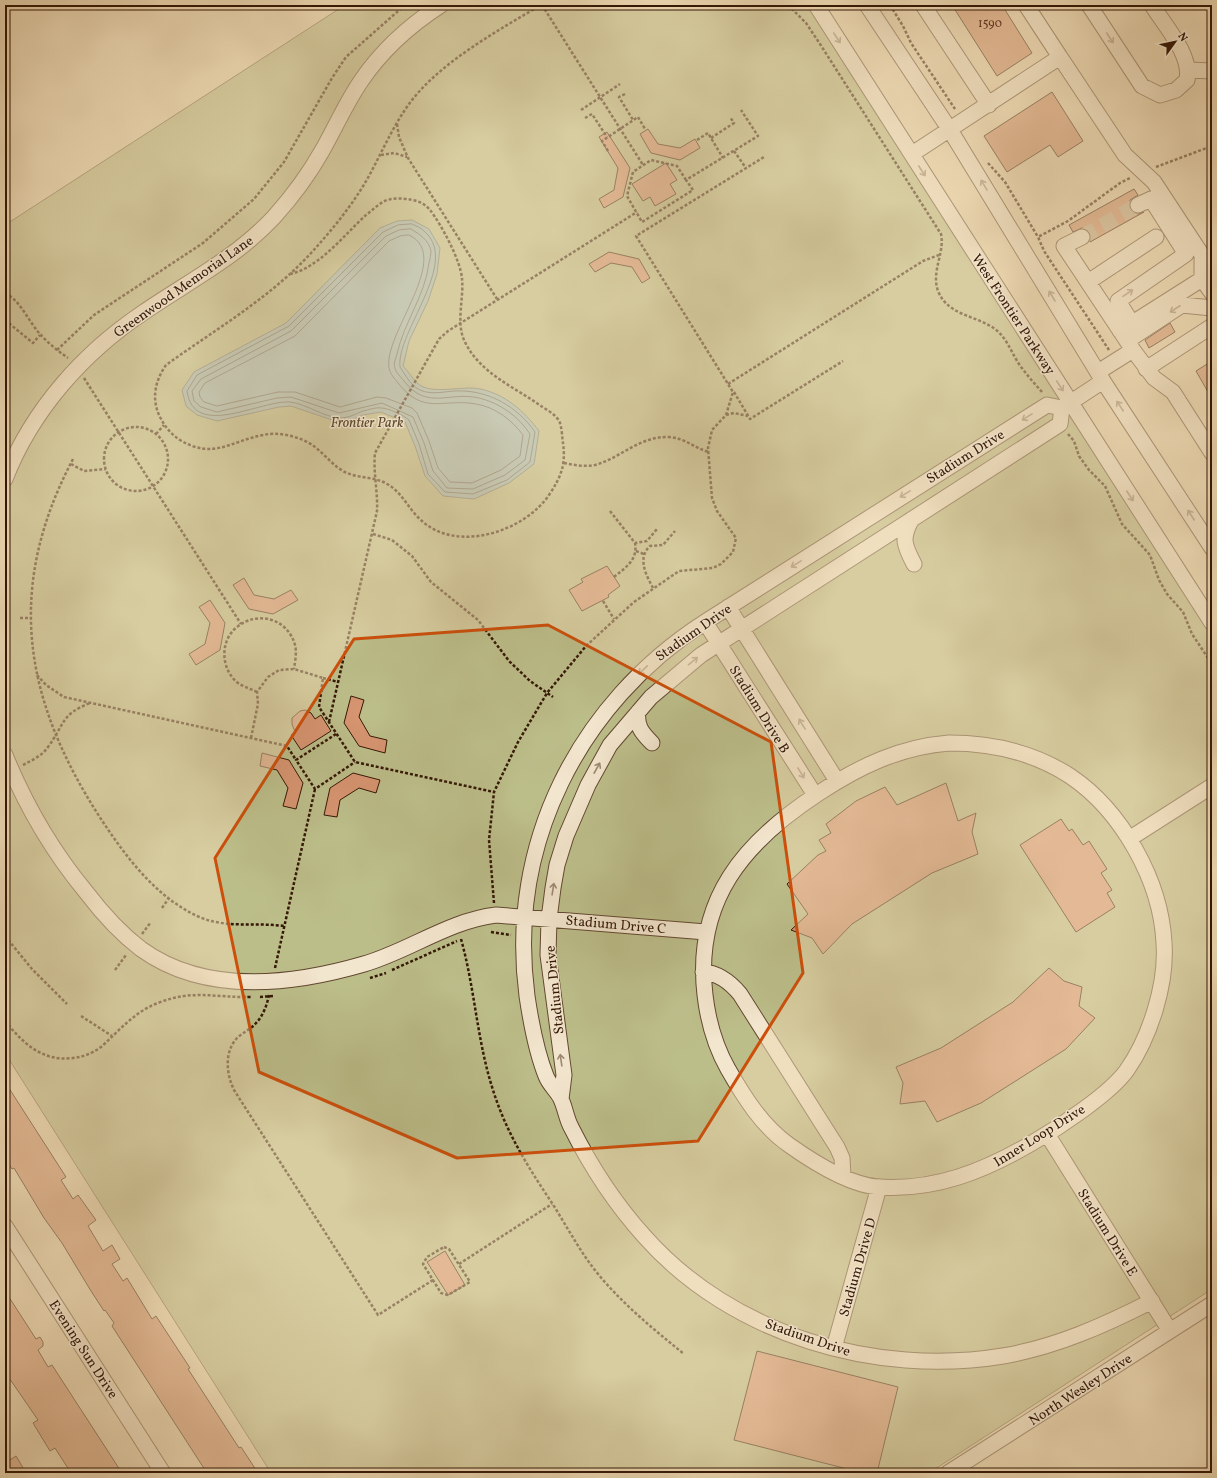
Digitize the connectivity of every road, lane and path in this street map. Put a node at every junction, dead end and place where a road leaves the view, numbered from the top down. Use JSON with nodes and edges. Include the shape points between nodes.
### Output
{"nodes":[{"id":1,"x":405,"y":5,"type":"edge"},
{"id":2,"x":441,"y":5,"type":"edge"},
{"id":3,"x":541,"y":5,"type":"edge"},
{"id":4,"x":788,"y":5,"type":"edge"},
{"id":5,"x":816,"y":5,"type":"edge"},
{"id":6,"x":867,"y":5,"type":"edge"},
{"id":7,"x":924,"y":5,"type":"edge"},
{"id":8,"x":1026,"y":5,"type":"edge"},
{"id":9,"x":1089,"y":5,"type":"edge"},
{"id":10,"x":1152,"y":5,"type":"edge"},
{"id":11,"x":1060,"y":57,"type":"junction"},
{"id":12,"x":1189,"y":70,"type":"junction"},
{"id":13,"x":1212,"y":71,"type":"edge"},
{"id":14,"x":620,"y":84,"type":"dead end"},
{"id":15,"x":625,"y":94,"type":"dead end"},
{"id":16,"x":600,"y":97,"type":"junction"},
{"id":17,"x":989,"y":105,"type":"junction"},
{"id":18,"x":581,"y":110,"type":"dead end"},
{"id":19,"x":741,"y":110,"type":"dead end"},
{"id":20,"x":730,"y":117,"type":"dead end"},
{"id":21,"x":585,"y":118,"type":"dead end"},
{"id":22,"x":633,"y":120,"type":"junction"},
{"id":23,"x":397,"y":124,"type":"junction"},
{"id":24,"x":620,"y":128,"type":"junction"},
{"id":25,"x":645,"y":129,"type":"dead end"},
{"id":26,"x":950,"y":130,"type":"junction"},
{"id":27,"x":606,"y":137,"type":"junction"},
{"id":28,"x":711,"y":138,"type":"junction"},
{"id":29,"x":697,"y":140,"type":"dead end"},
{"id":30,"x":1212,"y":146,"type":"edge"},
{"id":31,"x":608,"y":151,"type":"dead end"},
{"id":32,"x":734,"y":151,"type":"junction"},
{"id":33,"x":912,"y":154,"type":"junction"},
{"id":34,"x":380,"y":155,"type":"junction"},
{"id":35,"x":407,"y":157,"type":"junction"},
{"id":36,"x":764,"y":157,"type":"dead end"},
{"id":37,"x":723,"y":158,"type":"junction"},
{"id":38,"x":643,"y":165,"type":"junction"},
{"id":39,"x":746,"y":168,"type":"junction"},
{"id":40,"x":1143,"y":172,"type":"junction"},
{"id":41,"x":686,"y":180,"type":"junction"},
{"id":42,"x":1138,"y":205,"type":"tunnel mouth"},
{"id":43,"x":636,"y":212,"type":"junction"},
{"id":44,"x":1082,"y":237,"type":"tunnel mouth"},
{"id":45,"x":1156,"y":237,"type":"dead end"},
{"id":46,"x":939,"y":254,"type":"junction"},
{"id":47,"x":290,"y":274,"type":"junction"},
{"id":48,"x":1202,"y":279,"type":"junction"},
{"id":49,"x":1088,"y":282,"type":"junction"},
{"id":50,"x":5,"y":293,"type":"edge"},
{"id":51,"x":1212,"y":293,"type":"edge"},
{"id":52,"x":498,"y":299,"type":"junction"},
{"id":53,"x":1212,"y":308,"type":"edge"},
{"id":54,"x":5,"y":320,"type":"edge"},
{"id":55,"x":462,"y":322,"type":"junction"},
{"id":56,"x":1212,"y":326,"type":"edge"},
{"id":57,"x":40,"y":334,"type":"junction"},
{"id":58,"x":1128,"y":336,"type":"junction"},
{"id":59,"x":57,"y":350,"type":"junction"},
{"id":60,"x":1087,"y":354,"type":"junction"},
{"id":61,"x":71,"y":361,"type":"dead end"},
{"id":62,"x":843,"y":361,"type":"dead end"},
{"id":63,"x":1146,"y":369,"type":"junction"},
{"id":64,"x":1101,"y":376,"type":"junction"},
{"id":65,"x":84,"y":378,"type":"dead end"},
{"id":66,"x":728,"y":384,"type":"junction"},
{"id":67,"x":733,"y":392,"type":"junction"},
{"id":68,"x":1047,"y":404,"type":"junction"},
{"id":69,"x":1066,"y":405,"type":"junction"},
{"id":70,"x":726,"y":415,"type":"junction"},
{"id":71,"x":748,"y":416,"type":"junction"},
{"id":72,"x":1060,"y":424,"type":"junction"},
{"id":73,"x":164,"y":425,"type":"junction"},
{"id":74,"x":119,"y":432,"type":"junction"},
{"id":75,"x":156,"y":434,"type":"junction"},
{"id":76,"x":709,"y":452,"type":"junction"},
{"id":77,"x":1212,"y":453,"type":"edge"},
{"id":78,"x":74,"y":459,"type":"dead end"},
{"id":79,"x":564,"y":463,"type":"junction"},
{"id":80,"x":71,"y":464,"type":"junction"},
{"id":81,"x":106,"y":469,"type":"junction"},
{"id":82,"x":5,"y":479,"type":"edge"},
{"id":83,"x":376,"y":479,"type":"junction"},
{"id":84,"x":153,"y":486,"type":"junction"},
{"id":85,"x":610,"y":511,"type":"dead end"},
{"id":86,"x":912,"y":519,"type":"junction"},
{"id":87,"x":657,"y":529,"type":"dead end"},
{"id":88,"x":676,"y":531,"type":"dead end"},
{"id":89,"x":373,"y":534,"type":"junction"},
{"id":90,"x":635,"y":543,"type":"junction"},
{"id":91,"x":1212,"y":548,"type":"edge"},
{"id":92,"x":636,"y":551,"type":"junction"},
{"id":93,"x":644,"y":554,"type":"junction"},
{"id":94,"x":914,"y":564,"type":"dead end"},
{"id":95,"x":614,"y":577,"type":"dead end"},
{"id":96,"x":654,"y":588,"type":"junction"},
{"id":97,"x":603,"y":601,"type":"dead end"},
{"id":98,"x":728,"y":607,"type":"junction"},
{"id":99,"x":20,"y":618,"type":"dead end"},
{"id":100,"x":31,"y":618,"type":"junction"},
{"id":101,"x":614,"y":619,"type":"junction"},
{"id":102,"x":705,"y":622,"type":"junction"},
{"id":103,"x":1212,"y":623,"type":"edge"},
{"id":104,"x":241,"y":624,"type":"junction"},
{"id":105,"x":742,"y":628,"type":"junction"},
{"id":106,"x":718,"y":644,"type":"junction"},
{"id":107,"x":1212,"y":664,"type":"edge"},
{"id":108,"x":294,"y":669,"type":"junction"},
{"id":109,"x":37,"y":675,"type":"junction"},
{"id":110,"x":323,"y":678,"type":"junction"},
{"id":111,"x":338,"y":682,"type":"junction"},
{"id":112,"x":257,"y":692,"type":"junction"},
{"id":113,"x":547,"y":693,"type":"junction"},
{"id":114,"x":553,"y":697,"type":"dead end"},
{"id":115,"x":91,"y":703,"type":"junction"},
{"id":116,"x":638,"y":712,"type":"junction"},
{"id":117,"x":329,"y":722,"type":"junction"},
{"id":118,"x":55,"y":734,"type":"junction"},
{"id":119,"x":336,"y":734,"type":"junction"},
{"id":120,"x":251,"y":738,"type":"junction"},
{"id":121,"x":652,"y":743,"type":"dead end"},
{"id":122,"x":5,"y":755,"type":"edge"},
{"id":123,"x":296,"y":760,"type":"junction"},
{"id":124,"x":355,"y":762,"type":"junction"},
{"id":125,"x":21,"y":766,"type":"dead end"},
{"id":126,"x":837,"y":781,"type":"junction"},
{"id":127,"x":1212,"y":786,"type":"edge"},
{"id":128,"x":315,"y":788,"type":"junction"},
{"id":129,"x":494,"y":792,"type":"junction"},
{"id":130,"x":815,"y":795,"type":"junction"},
{"id":131,"x":1129,"y":839,"type":"junction"},
{"id":132,"x":169,"y":898,"type":"junction"},
{"id":133,"x":494,"y":905,"type":"dead end"},
{"id":134,"x":162,"y":908,"type":"dead end"},
{"id":135,"x":525,"y":917,"type":"junction"},
{"id":136,"x":549,"y":919,"type":"junction"},
{"id":137,"x":151,"y":922,"type":"dead end"},
{"id":138,"x":284,"y":926,"type":"junction"},
{"id":139,"x":491,"y":932,"type":"dead end"},
{"id":140,"x":706,"y":932,"type":"junction"},
{"id":141,"x":5,"y":936,"type":"edge"},
{"id":142,"x":140,"y":936,"type":"dead end"},
{"id":143,"x":514,"y":936,"type":"dead end"},
{"id":144,"x":461,"y":939,"type":"dead end"},
{"id":145,"x":127,"y":953,"type":"dead end"},
{"id":146,"x":115,"y":970,"type":"dead end"},
{"id":147,"x":274,"y":970,"type":"dead end"},
{"id":148,"x":703,"y":972,"type":"junction"},
{"id":149,"x":270,"y":992,"type":"dead end"},
{"id":150,"x":269,"y":997,"type":"junction"},
{"id":151,"x":67,"y":1004,"type":"dead end"},
{"id":152,"x":81,"y":1016,"type":"dead end"},
{"id":153,"x":5,"y":1022,"type":"edge"},
{"id":154,"x":112,"y":1036,"type":"junction"},
{"id":155,"x":560,"y":1098,"type":"junction"},
{"id":156,"x":1047,"y":1134,"type":"junction"},
{"id":157,"x":843,"y":1176,"type":"junction"},
{"id":158,"x":879,"y":1187,"type":"junction"},
{"id":159,"x":552,"y":1204,"type":"junction"},
{"id":160,"x":5,"y":1226,"type":"edge"},
{"id":161,"x":459,"y":1264,"type":"junction"},
{"id":162,"x":432,"y":1280,"type":"junction"},
{"id":163,"x":1152,"y":1301,"type":"junction"},
{"id":164,"x":1212,"y":1304,"type":"edge"},
{"id":165,"x":1170,"y":1331,"type":"junction"},
{"id":166,"x":834,"y":1348,"type":"junction"},
{"id":167,"x":684,"y":1354,"type":"dead end"},
{"id":168,"x":164,"y":1473,"type":"edge"},
{"id":169,"x":948,"y":1473,"type":"edge"}],
"edges":[{"from":1,"to":59,"type":"path","via":[[346,57],[284,162],[254,199],[203,243],[94,315]]},
{"from":2,"to":82,"type":"street","name":"Greenwood Memorial Lane","via":[[401,35],[370,68],[308,174],[273,217],[246,243],[112,335],[73,373],[33,424]]},
{"from":3,"to":16,"type":"path"},
{"from":3,"to":23,"type":"path","via":[[443,68],[410,103]]},
{"from":4,"to":46,"type":"path","via":[[806,23],[941,234]]},
{"from":5,"to":33,"type":"street","name":"West Frontier Parkway","one_way":true},
{"from":6,"to":26,"type":"street"},
{"from":7,"to":17,"type":"street"},
{"from":8,"to":11,"type":"street"},
{"from":9,"to":12,"type":"street","one_way":true,"via":[[1142,86],[1160,95],[1176,90],[1187,80]]},
{"from":10,"to":12,"type":"street","via":[[1185,57]]},
{"from":11,"to":17,"type":"street"},
{"from":11,"to":40,"type":"street","via":[[1125,155]]},
{"from":12,"to":13,"type":"street"},
{"from":14,"to":16,"type":"path"},
{"from":15,"to":22,"type":"path","via":[[619,97]]},
{"from":16,"to":18,"type":"path"},
{"from":16,"to":24,"type":"path"},
{"from":17,"to":26,"type":"street"},
{"from":19,"to":32,"type":"path","via":[[758,136]]},
{"from":20,"to":28,"type":"path","via":[[734,124]]},
{"from":21,"to":27,"type":"path","via":[[592,114]]},
{"from":22,"to":24,"type":"path"},
{"from":22,"to":25,"type":"path","via":[[638,117]]},
{"from":23,"to":34,"type":"path"},
{"from":23,"to":35,"type":"path","via":[[399,138]]},
{"from":24,"to":27,"type":"path"},
{"from":24,"to":38,"type":"path"},
{"from":26,"to":33,"type":"street"},
{"from":60,"to":26,"type":"street","one_way":true},
{"from":27,"to":31,"type":"path","via":[[602,140]]},
{"from":28,"to":29,"type":"path","via":[[708,133]]},
{"from":28,"to":37,"type":"path"},
{"from":30,"to":40,"type":"path"},
{"from":32,"to":37,"type":"path"},
{"from":32,"to":39,"type":"path"},
{"from":33,"to":69,"type":"street","name":"West Frontier Parkway","one_way":true},
{"from":34,"to":35,"type":"path","via":[[394,153]]},
{"from":34,"to":47,"type":"path","via":[[364,184],[335,226]]},
{"from":35,"to":52,"type":"path"},
{"from":36,"to":39,"type":"path"},
{"from":37,"to":41,"type":"path"},
{"from":38,"to":41,"type":"path","via":[[652,160],[677,166]]},
{"from":38,"to":43,"type":"path","via":[[633,172],[627,196]]},
{"from":39,"to":66,"type":"path","via":[[636,236]]},
{"from":40,"to":48,"type":"street","via":[[1154,182],[1202,255]]},
{"from":40,"to":60,"type":"path","via":[[1120,183],[1068,221],[1038,237],[1044,251],[1109,350]]},
{"from":41,"to":43,"type":"path","via":[[692,190],[642,222]]},
{"from":58,"to":42,"type":"street","one_way":true,"via":[[1118,301],[1186,254],[1150,199]]},
{"from":43,"to":52,"type":"path"},
{"from":44,"to":49,"type":"street","via":[[1064,246]]},
{"from":45,"to":49,"type":"street"},
{"from":46,"to":66,"type":"path","via":[[923,261]]},
{"from":46,"to":68,"type":"path","via":[[935,276],[938,290],[947,306],[978,320],[1002,335],[1021,366],[1042,392]]},
{"from":47,"to":55,"type":"path","via":[[298,272],[329,252],[380,203],[396,199],[421,202],[429,210],[460,265]]},
{"from":47,"to":73,"type":"path","via":[[255,303],[166,365],[158,379],[154,399]]},
{"from":48,"to":51,"type":"street"},
{"from":48,"to":58,"type":"street"},
{"from":49,"to":58,"type":"street"},
{"from":50,"to":57,"type":"path","via":[[15,300]]},
{"from":52,"to":55,"type":"path"},
{"from":53,"to":58,"type":"street","one_way":true,"via":[[1182,305]]},
{"from":54,"to":57,"type":"path","via":[[33,343]]},
{"from":55,"to":79,"type":"path","via":[[464,339],[488,372],[534,401],[559,422]]},
{"from":55,"to":83,"type":"path","via":[[439,339],[375,453]]},
{"from":56,"to":63,"type":"street"},
{"from":57,"to":59,"type":"path"},
{"from":58,"to":63,"type":"street"},
{"from":58,"to":64,"type":"street"},
{"from":59,"to":61,"type":"path"},
{"from":60,"to":64,"type":"street"},
{"from":62,"to":71,"type":"path","via":[[750,419]]},
{"from":63,"to":77,"type":"street","via":[[1173,392]]},
{"from":64,"to":69,"type":"street"},
{"from":91,"to":64,"type":"street","one_way":true},
{"from":65,"to":74,"type":"path"},
{"from":66,"to":67,"type":"path"},
{"from":67,"to":70,"type":"path"},
{"from":67,"to":71,"type":"path"},
{"from":68,"to":69,"type":"street"},
{"from":68,"to":98,"type":"street","name":"Stadium Drive","one_way":true},
{"from":69,"to":72,"type":"street"},
{"from":69,"to":103,"type":"street","name":"West Frontier Parkway","one_way":true},
{"from":70,"to":71,"type":"path","via":[[734,413]]},
{"from":70,"to":76,"type":"path","via":[[712,430]]},
{"from":72,"to":86,"type":"street","name":"Stadium Drive"},
{"from":72,"to":107,"type":"path","via":[[1074,441],[1079,456],[1089,470],[1105,486],[1122,524],[1150,555],[1166,594],[1183,612],[1192,634]]},
{"from":73,"to":75,"type":"path"},
{"from":73,"to":83,"type":"path","via":[[174,436],[200,449],[225,447],[262,435],[289,435],[314,445],[342,470],[352,475]]},
{"from":74,"to":75,"type":"path","via":[[138,428]]},
{"from":74,"to":81,"type":"path","via":[[106,448]]},
{"from":74,"to":84,"type":"path"},
{"from":75,"to":84,"type":"path","via":[[163,444],[167,461],[165,472]]},
{"from":76,"to":79,"type":"path","via":[[683,439],[667,437],[638,444],[594,465]]},
{"from":76,"to":96,"type":"path","via":[[712,498],[717,511],[736,538],[733,552],[721,564],[712,568],[679,571]]},
{"from":78,"to":80,"type":"path"},
{"from":79,"to":83,"type":"path","via":[[548,496],[536,509],[516,523],[479,537],[447,534],[432,529],[422,522],[396,490]]},
{"from":80,"to":81,"type":"path","via":[[84,472]]},
{"from":80,"to":100,"type":"path","via":[[52,503],[41,536],[34,573]]},
{"from":81,"to":84,"type":"path","via":[[117,485],[129,490]]},
{"from":83,"to":89,"type":"path","via":[[377,511]]},
{"from":84,"to":104,"type":"path"},
{"from":85,"to":90,"type":"path"},
{"from":86,"to":94,"type":"street","via":[[906,529],[905,541]]},
{"from":86,"to":105,"type":"street","name":"Stadium Drive"},
{"from":87,"to":90,"type":"path","via":[[647,541]]},
{"from":88,"to":93,"type":"path","via":[[663,545],[650,546]]},
{"from":89,"to":111,"type":"path"},
{"from":89,"to":113,"type":"path","via":[[392,540],[412,556],[431,582],[478,620],[509,661]]},
{"from":90,"to":92,"type":"path"},
{"from":92,"to":93,"type":"path"},
{"from":92,"to":95,"type":"path","via":[[633,560]]},
{"from":93,"to":96,"type":"path","via":[[644,567]]},
{"from":96,"to":101,"type":"path"},
{"from":97,"to":101,"type":"path"},
{"from":98,"to":102,"type":"street","name":"Stadium Drive"},
{"from":98,"to":105,"type":"street","name":"Stadium Drive B"},
{"from":99,"to":100,"type":"path"},
{"from":100,"to":109,"type":"path"},
{"from":101,"to":113,"type":"path","via":[[573,660]]},
{"from":102,"to":106,"type":"street","name":"Stadium Drive B"},
{"from":102,"to":135,"type":"street","name":"Stadium Drive","one_way":true,"via":[[662,652],[630,683],[602,716],[577,752],[560,783],[541,832],[529,881]]},
{"from":104,"to":108,"type":"path","via":[[253,619],[267,618],[282,625],[296,646]]},
{"from":104,"to":112,"type":"path","via":[[228,639],[225,662],[238,682]]},
{"from":105,"to":106,"type":"street","name":"Stadium Drive"},
{"from":126,"to":105,"type":"street","name":"Stadium Drive B","one_way":true},
{"from":116,"to":106,"type":"street","name":"Stadium Drive","one_way":true,"via":[[666,683]]},
{"from":106,"to":130,"type":"street","name":"Stadium Drive B","one_way":true},
{"from":108,"to":110,"type":"path"},
{"from":108,"to":112,"type":"path","via":[[273,673]]},
{"from":109,"to":115,"type":"path","via":[[56,693]]},
{"from":109,"to":118,"type":"path"},
{"from":110,"to":111,"type":"path"},
{"from":110,"to":117,"type":"path","via":[[318,707]]},
{"from":111,"to":117,"type":"path"},
{"from":112,"to":120,"type":"path","via":[[258,704]]},
{"from":113,"to":114,"type":"path"},
{"from":113,"to":129,"type":"path","via":[[518,742]]},
{"from":115,"to":118,"type":"path","via":[[68,715]]},
{"from":115,"to":120,"type":"path"},
{"from":116,"to":121,"type":"street","via":[[639,728]]},
{"from":136,"to":116,"type":"street","name":"Stadium Drive","one_way":true,"via":[[557,865],[577,809],[610,745]]},
{"from":117,"to":119,"type":"path"},
{"from":118,"to":125,"type":"path","via":[[42,753]]},
{"from":118,"to":132,"type":"path","via":[[84,793],[107,829],[140,872]]},
{"from":119,"to":123,"type":"path"},
{"from":119,"to":124,"type":"path"},
{"from":120,"to":123,"type":"path","via":[[287,746]]},
{"from":122,"to":135,"type":"street","via":[[38,824],[92,900],[114,925],[142,949],[164,963],[191,974],[232,982],[308,977],[345,970],[384,958],[468,920],[496,915]]},
{"from":123,"to":128,"type":"path"},
{"from":124,"to":128,"type":"path"},
{"from":124,"to":129,"type":"path"},
{"from":126,"to":130,"type":"street","name":"Inner Loop Drive"},
{"from":126,"to":131,"type":"street","name":"Inner Loop Drive","via":[[894,753],[926,746],[971,743],[1013,750],[1048,764],[1083,785],[1108,811]]},
{"from":127,"to":131,"type":"street"},
{"from":128,"to":138,"type":"path"},
{"from":129,"to":133,"type":"path","via":[[489,840]]},
{"from":130,"to":140,"type":"street","name":"Inner Loop Drive","via":[[777,823],[750,850],[726,882]]},
{"from":131,"to":156,"type":"street","name":"Inner Loop Drive","via":[[1148,875],[1164,941],[1161,984],[1150,1024],[1126,1072]]},
{"from":132,"to":134,"type":"path"},
{"from":132,"to":138,"type":"path","via":[[179,906],[213,922]]},
{"from":135,"to":136,"type":"street","name":"Stadium Drive C"},
{"from":135,"to":155,"type":"street","name":"Stadium Drive","via":[[524,958],[531,1022],[547,1080]]},
{"from":136,"to":140,"type":"street","name":"Stadium Drive C"},
{"from":155,"to":136,"type":"street","name":"Stadium Drive","one_way":true,"via":[[564,1075],[550,978]]},
{"from":137,"to":142,"type":"path"},
{"from":138,"to":147,"type":"path"},
{"from":139,"to":143,"type":"path"},
{"from":140,"to":148,"type":"street","name":"Inner Loop Drive"},
{"from":141,"to":151,"type":"path","via":[[32,969]]},
{"from":144,"to":159,"type":"path","via":[[469,968],[480,1043],[493,1091],[516,1146]]},
{"from":145,"to":146,"type":"path"},
{"from":148,"to":157,"type":"street","via":[[713,973],[728,981],[740,994],[837,1147],[842,1158]]},
{"from":148,"to":157,"type":"street","name":"Inner Loop Drive","via":[[707,1011],[718,1048],[747,1100],[784,1141],[803,1155]]},
{"from":149,"to":150,"type":"path"},
{"from":150,"to":154,"type":"path","via":[[234,998],[208,994],[171,998],[144,1009]]},
{"from":150,"to":162,"type":"path","via":[[263,1015],[238,1037],[229,1053],[227,1072],[234,1090],[378,1315]]},
{"from":152,"to":154,"type":"path"},
{"from":153,"to":154,"type":"path","via":[[28,1047],[53,1058],[66,1059],[86,1055],[100,1048]]},
{"from":155,"to":166,"type":"street","name":"Stadium Drive","via":[[568,1122],[599,1177],[626,1215],[660,1254],[683,1274],[742,1313],[804,1339]]},
{"from":156,"to":158,"type":"street","name":"Inner Loop Drive","via":[[974,1173],[939,1182]]},
{"from":156,"to":163,"type":"street","name":"Stadium Drive E"},
{"from":157,"to":158,"type":"street","name":"Inner Loop Drive"},
{"from":158,"to":166,"type":"street","name":"Stadium Drive D"},
{"from":159,"to":161,"type":"path"},
{"from":159,"to":167,"type":"path","via":[[578,1246],[612,1291]]},
{"from":160,"to":168,"type":"street","name":"Evening Sun Drive"},
{"from":161,"to":162,"type":"path","via":[[449,1249],[440,1248],[427,1257],[423,1264]]},
{"from":161,"to":162,"type":"path","via":[[470,1282],[451,1295],[441,1293]]},
{"from":163,"to":165,"type":"street","name":"Stadium Drive E"},
{"from":163,"to":166,"type":"street","name":"Stadium Drive","via":[[1070,1338],[1002,1356],[937,1362],[908,1361],[861,1355]]},
{"from":164,"to":165,"type":"street","name":"North Wesley Drive"},
{"from":165,"to":169,"type":"street","name":"North Wesley Drive"}]}
